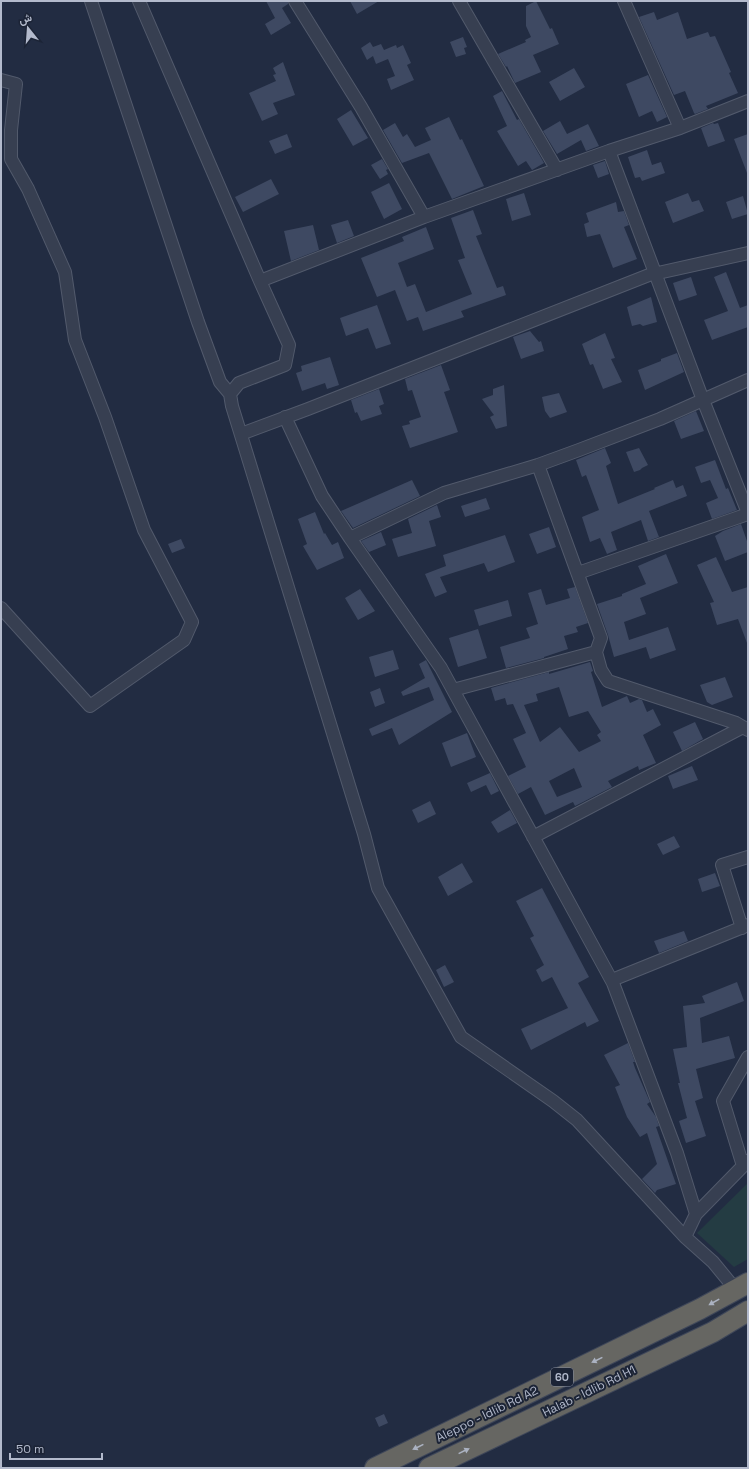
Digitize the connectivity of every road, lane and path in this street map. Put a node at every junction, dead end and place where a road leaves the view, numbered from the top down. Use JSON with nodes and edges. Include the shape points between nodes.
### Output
{"nodes":[{"id":1,"x":91,"y":1,"type":"edge"},
{"id":2,"x":139,"y":1,"type":"edge"},
{"id":3,"x":295,"y":1,"type":"edge"},
{"id":4,"x":458,"y":1,"type":"edge"},
{"id":5,"x":624,"y":1,"type":"edge"},
{"id":6,"x":1,"y":80,"type":"edge"},
{"id":7,"x":748,"y":101,"type":"edge"},
{"id":8,"x":680,"y":128,"type":"junction"},
{"id":9,"x":609,"y":151,"type":"junction"},
{"id":10,"x":557,"y":170,"type":"junction"},
{"id":11,"x":424,"y":217,"type":"junction"},
{"id":12,"x":748,"y":253,"type":"edge"},
{"id":13,"x":655,"y":274,"type":"junction"},
{"id":14,"x":260,"y":281,"type":"junction"},
{"id":15,"x":748,"y":380,"type":"edge"},
{"id":16,"x":230,"y":394,"type":"junction"},
{"id":17,"x":703,"y":400,"type":"junction"},
{"id":18,"x":285,"y":417,"type":"junction"},
{"id":19,"x":241,"y":434,"type":"junction"},
{"id":20,"x":538,"y":465,"type":"junction"},
{"id":21,"x":748,"y":514,"type":"edge"},
{"id":22,"x":350,"y":538,"type":"junction"},
{"id":23,"x":578,"y":572,"type":"junction"},
{"id":24,"x":1,"y":608,"type":"edge"},
{"id":25,"x":596,"y":652,"type":"junction"},
{"id":26,"x":453,"y":690,"type":"junction"},
{"id":27,"x":746,"y":728,"type":"edge"},
{"id":28,"x":533,"y":837,"type":"junction"},
{"id":29,"x":748,"y":857,"type":"edge"},
{"id":30,"x":745,"y":926,"type":"edge"},
{"id":31,"x":612,"y":980,"type":"junction"},
{"id":32,"x":748,"y":1057,"type":"edge"},
{"id":33,"x":746,"y":1162,"type":"edge"},
{"id":34,"x":696,"y":1214,"type":"junction"},
{"id":35,"x":685,"y":1236,"type":"junction"},
{"id":36,"x":742,"y":1286,"type":"edge"},
{"id":37,"x":748,"y":1311,"type":"edge"},
{"id":38,"x":658,"y":1330,"type":"junction"},
{"id":39,"x":557,"y":1407,"type":"junction"},
{"id":40,"x":375,"y":1468,"type":"edge"},
{"id":41,"x":429,"y":1468,"type":"edge"}],
"edges":[{"from":1,"to":16,"type":"street","via":[[198,322],[220,382]]},
{"from":2,"to":14,"type":"street"},
{"from":3,"to":11,"type":"street","via":[[361,107]]},
{"from":4,"to":10,"type":"street"},
{"from":5,"to":8,"type":"street"},
{"from":6,"to":24,"type":"street","via":[[16,84],[11,159],[28,189],[65,272],[75,340],[144,530],[192,622],[184,640],[90,706]]},
{"from":7,"to":8,"type":"street"},
{"from":8,"to":9,"type":"street"},
{"from":9,"to":10,"type":"street"},
{"from":9,"to":13,"type":"street"},
{"from":10,"to":11,"type":"street"},
{"from":11,"to":14,"type":"street"},
{"from":12,"to":13,"type":"street"},
{"from":13,"to":17,"type":"street"},
{"from":13,"to":18,"type":"street"},
{"from":14,"to":16,"type":"street","via":[[289,345],[285,365],[239,383]]},
{"from":15,"to":17,"type":"street"},
{"from":16,"to":19,"type":"street"},
{"from":17,"to":20,"type":"street"},
{"from":17,"to":21,"type":"street"},
{"from":18,"to":19,"type":"street"},
{"from":18,"to":22,"type":"street","via":[[322,496]]},
{"from":19,"to":35,"type":"street","via":[[364,834],[378,888],[461,1037],[577,1120]]},
{"from":20,"to":22,"type":"street","via":[[444,493]]},
{"from":20,"to":23,"type":"street"},
{"from":21,"to":23,"type":"street"},
{"from":22,"to":26,"type":"street","via":[[441,668]]},
{"from":23,"to":25,"type":"street","via":[[601,638]]},
{"from":25,"to":26,"type":"street"},
{"from":25,"to":27,"type":"street","via":[[601,670],[608,681],[736,722]]},
{"from":26,"to":28,"type":"street"},
{"from":27,"to":28,"type":"street"},
{"from":28,"to":31,"type":"street"},
{"from":29,"to":30,"type":"street","via":[[722,865]]},
{"from":30,"to":31,"type":"street"},
{"from":31,"to":34,"type":"street","via":[[677,1153]]},
{"from":32,"to":33,"type":"street","via":[[723,1101]]},
{"from":33,"to":34,"type":"street"},
{"from":34,"to":35,"type":"street"},
{"from":35,"to":36,"type":"street"},
{"from":36,"to":38,"type":"highway","name":"Aleppo - Idlib Rd A2","number":"60","one_way":true},
{"from":37,"to":39,"type":"highway","name":"Halab - Idlib Rd H1","number":"60","via":[[713,1332]]},
{"from":38,"to":39,"type":"highway","via":[[667,1335],[666,1345],[593,1382]]},
{"from":38,"to":40,"type":"highway","name":"Aleppo - Idlib Rd A2","number":"60","one_way":true},
{"from":41,"to":39,"type":"highway","name":"Halab - Idlib Rd H1","number":"60","one_way":true}]}
